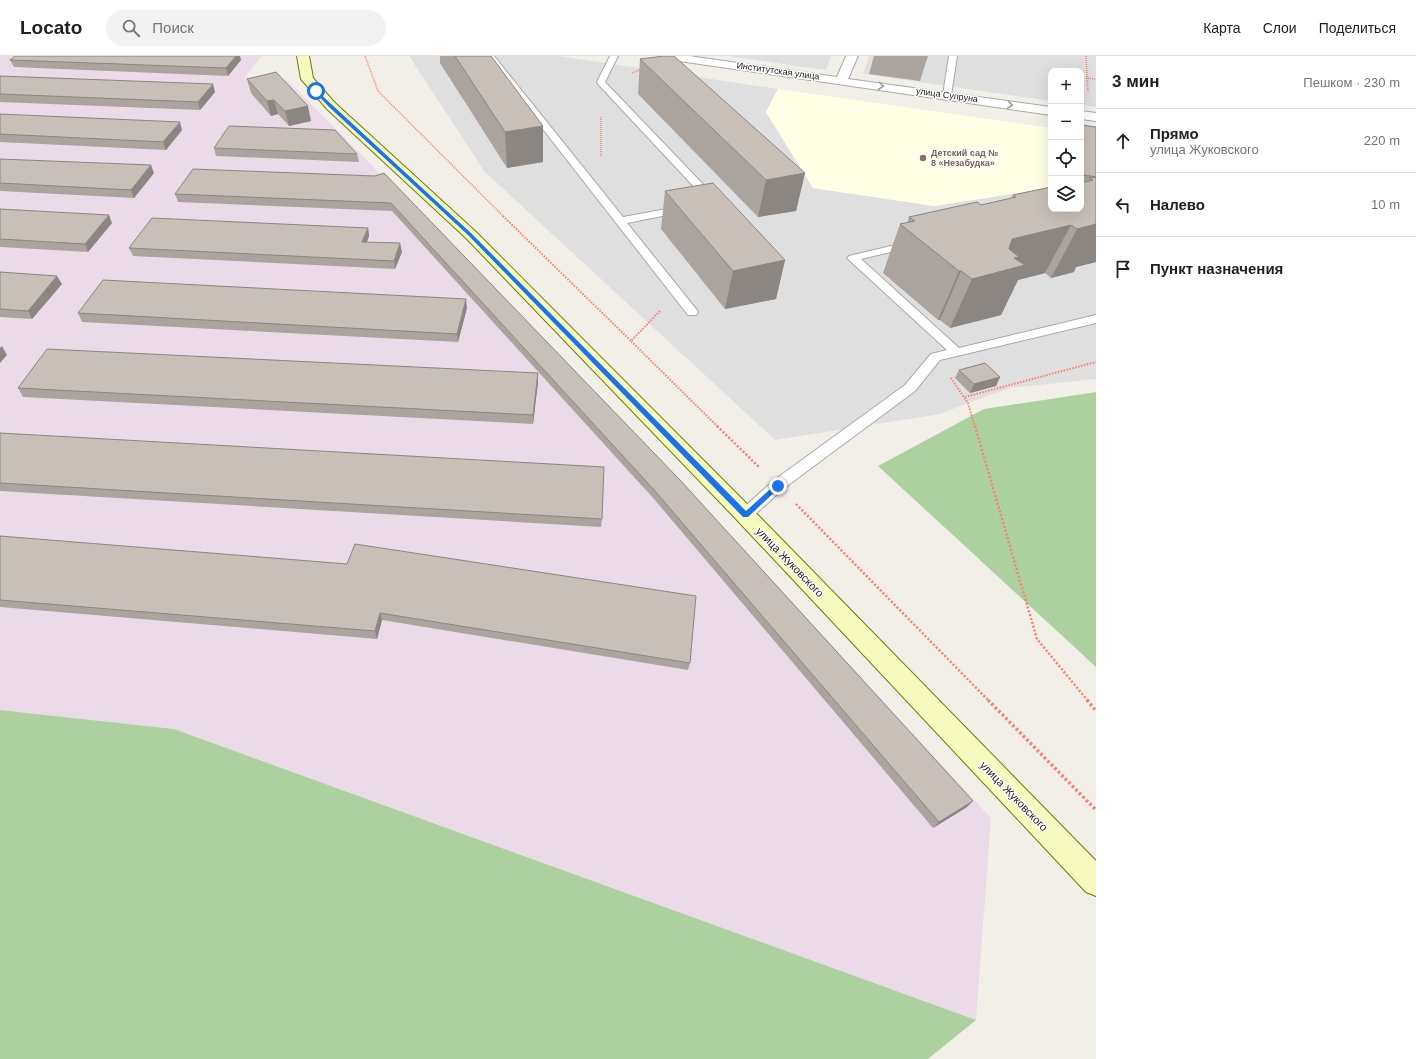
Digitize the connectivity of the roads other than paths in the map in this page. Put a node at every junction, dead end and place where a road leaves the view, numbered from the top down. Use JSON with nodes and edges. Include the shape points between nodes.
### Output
{"nodes":[{"id":1,"x":302,"y":56,"type":"edge"},
{"id":2,"x":490,"y":56,"type":"edge"},
{"id":3,"x":614,"y":56,"type":"edge"},
{"id":4,"x":665,"y":56,"type":"edge"},
{"id":5,"x":852,"y":56,"type":"edge"},
{"id":6,"x":954,"y":56,"type":"edge"},
{"id":7,"x":687,"y":57,"type":"edge"},
{"id":8,"x":842,"y":80,"type":"junction"},
{"id":9,"x":947,"y":95,"type":"junction"},
{"id":10,"x":1048,"y":111,"type":"edge"},
{"id":11,"x":1084,"y":115,"type":"edge"},
{"id":12,"x":1096,"y":117,"type":"edge"},
{"id":13,"x":620,"y":221,"type":"junction"},
{"id":14,"x":921,"y":242,"type":"edge"},
{"id":15,"x":692,"y":312,"type":"dead end"},
{"id":16,"x":1096,"y":319,"type":"edge"},
{"id":17,"x":956,"y":352,"type":"junction"},
{"id":18,"x":745,"y":515,"type":"junction"},
{"id":19,"x":1096,"y":882,"type":"edge"}],
"edges":[{"from":1,"to":18,"type":"street","name":"улица Жуковского","via":[[307,79],[330,106],[471,235]]},
{"from":2,"to":13,"type":"lane"},
{"from":3,"to":13,"type":"lane","via":[[601,82],[715,204]]},
{"from":4,"to":7,"type":"street","name":"Институтская улица"},
{"from":5,"to":8,"type":"street"},
{"from":6,"to":9,"type":"lane"},
{"from":7,"to":8,"type":"street","name":"Институтская улица"},
{"from":8,"to":9,"type":"street","name":"улица Супруна","one_way":true},
{"from":9,"to":10,"type":"street","name":"улица Супруна","one_way":true},
{"from":11,"to":12,"type":"street"},
{"from":13,"to":15,"type":"lane"},
{"from":14,"to":17,"type":"lane","via":[[853,258]]},
{"from":16,"to":17,"type":"lane"},
{"from":17,"to":18,"type":"lane","via":[[936,357],[910,388],[778,486]]},
{"from":18,"to":19,"type":"street","name":"улица Жуковского"}]}
